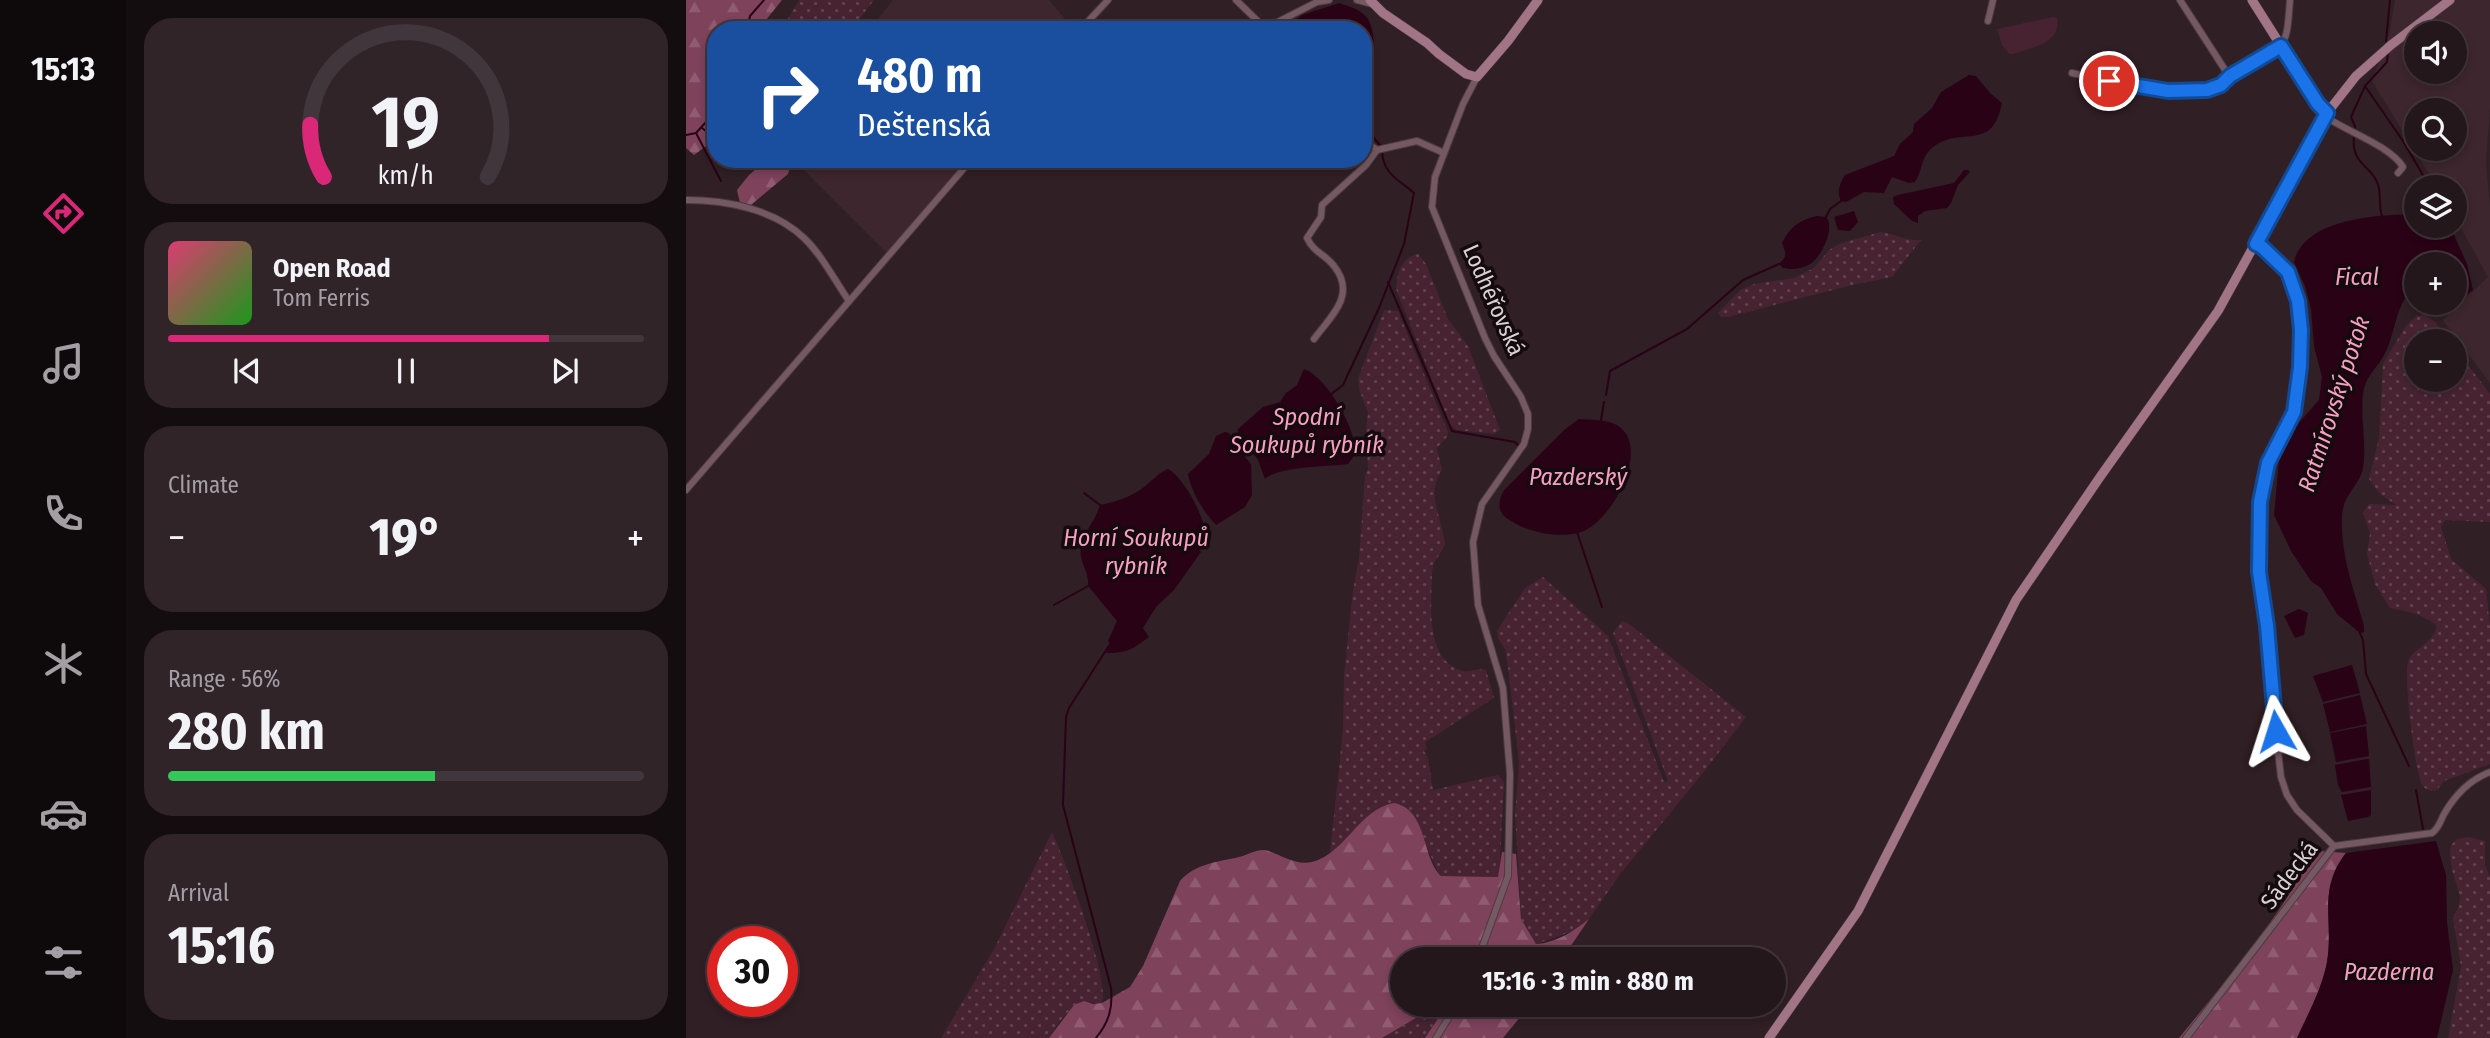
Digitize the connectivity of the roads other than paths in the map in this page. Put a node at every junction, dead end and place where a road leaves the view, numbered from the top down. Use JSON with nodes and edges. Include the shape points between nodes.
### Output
{"nodes":[{"id":1,"x":1108,"y":0,"type":"edge"},
{"id":2,"x":1236,"y":0,"type":"edge"},
{"id":3,"x":1329,"y":0,"type":"edge"},
{"id":4,"x":1357,"y":0,"type":"edge"},
{"id":5,"x":1538,"y":0,"type":"edge"},
{"id":6,"x":1993,"y":0,"type":"edge"},
{"id":7,"x":2180,"y":0,"type":"edge"},
{"id":8,"x":2252,"y":0,"type":"edge"},
{"id":9,"x":2290,"y":0,"type":"edge"},
{"id":10,"x":2450,"y":0,"type":"edge"},
{"id":11,"x":1371,"y":2,"type":"edge"},
{"id":12,"x":1088,"y":21,"type":"edge"},
{"id":13,"x":1258,"y":21,"type":"edge"},
{"id":14,"x":1282,"y":21,"type":"edge"},
{"id":15,"x":1988,"y":21,"type":"dead end"},
{"id":16,"x":2281,"y":46,"type":"junction"},
{"id":17,"x":2072,"y":73,"type":"dead end"},
{"id":18,"x":1477,"y":76,"type":"junction"},
{"id":19,"x":2230,"y":76,"type":"junction"},
{"id":20,"x":2327,"y":113,"type":"junction"},
{"id":21,"x":1372,"y":146,"type":"edge"},
{"id":22,"x":1377,"y":150,"type":"junction"},
{"id":23,"x":1444,"y":153,"type":"junction"},
{"id":24,"x":1372,"y":157,"type":"edge"},
{"id":25,"x":964,"y":168,"type":"edge"},
{"id":26,"x":1363,"y":168,"type":"edge"},
{"id":27,"x":2398,"y":173,"type":"dead end"},
{"id":28,"x":686,"y":200,"type":"edge"},
{"id":29,"x":2256,"y":244,"type":"junction"},
{"id":30,"x":849,"y":301,"type":"junction"},
{"id":31,"x":1314,"y":339,"type":"dead end"},
{"id":32,"x":686,"y":490,"type":"edge"},
{"id":33,"x":2490,"y":772,"type":"edge"},
{"id":34,"x":2334,"y":846,"type":"junction"},
{"id":35,"x":1482,"y":947,"type":"edge"},
{"id":36,"x":1449,"y":1017,"type":"edge"},
{"id":37,"x":1436,"y":1038,"type":"edge"},
{"id":38,"x":1769,"y":1038,"type":"edge"},
{"id":39,"x":2186,"y":1038,"type":"edge"}],
"edges":[{"from":1,"to":12,"type":"street"},
{"from":2,"to":13,"type":"street"},
{"from":3,"to":14,"type":"street"},
{"from":4,"to":11,"type":"street"},
{"from":5,"to":18,"type":"main road","name":"Lodhéřovská"},
{"from":6,"to":15,"type":"street"},
{"from":7,"to":19,"type":"street"},
{"from":8,"to":16,"type":"main road"},
{"from":9,"to":16,"type":"street","via":[[2287,37]]},
{"from":10,"to":20,"type":"main road","via":[[2356,76]]},
{"from":11,"to":18,"type":"main road","via":[[1466,74]]},
{"from":16,"to":19,"type":"street"},
{"from":16,"to":20,"type":"main road"},
{"from":17,"to":19,"type":"street","via":[[2189,92],[2215,88]]},
{"from":18,"to":23,"type":"street","name":"Lodhéřovská"},
{"from":20,"to":27,"type":"street","via":[[2331,120],[2400,162],[2403,167]]},
{"from":20,"to":29,"type":"main road"},
{"from":21,"to":22,"type":"street"},
{"from":22,"to":23,"type":"street","via":[[1417,141]]},
{"from":22,"to":24,"type":"street"},
{"from":23,"to":35,"type":"street","name":"Lodhéřovská","via":[[1435,177],[1432,207],[1485,338],[1528,414],[1524,444],[1482,504],[1473,542],[1478,605],[1503,688],[1510,774],[1508,876]]},
{"from":25,"to":30,"type":"street"},
{"from":26,"to":31,"type":"street","via":[[1322,205],[1321,217],[1307,238],[1312,249],[1334,265],[1345,288],[1342,302]]},
{"from":28,"to":30,"type":"street","via":[[731,204],[787,225],[805,239]]},
{"from":29,"to":34,"type":"street","name":"Sádecká","via":[[2288,272],[2301,330],[2294,412],[2268,463],[2260,502],[2259,572],[2281,777],[2297,810]]},
{"from":29,"to":38,"type":"main road","via":[[2218,311],[2016,600],[1858,911]]},
{"from":30,"to":32,"type":"street"},
{"from":33,"to":34,"type":"street","via":[[2459,792],[2432,833]]},
{"from":34,"to":39,"type":"street","name":"Sádecká"},
{"from":36,"to":37,"type":"street"}]}
